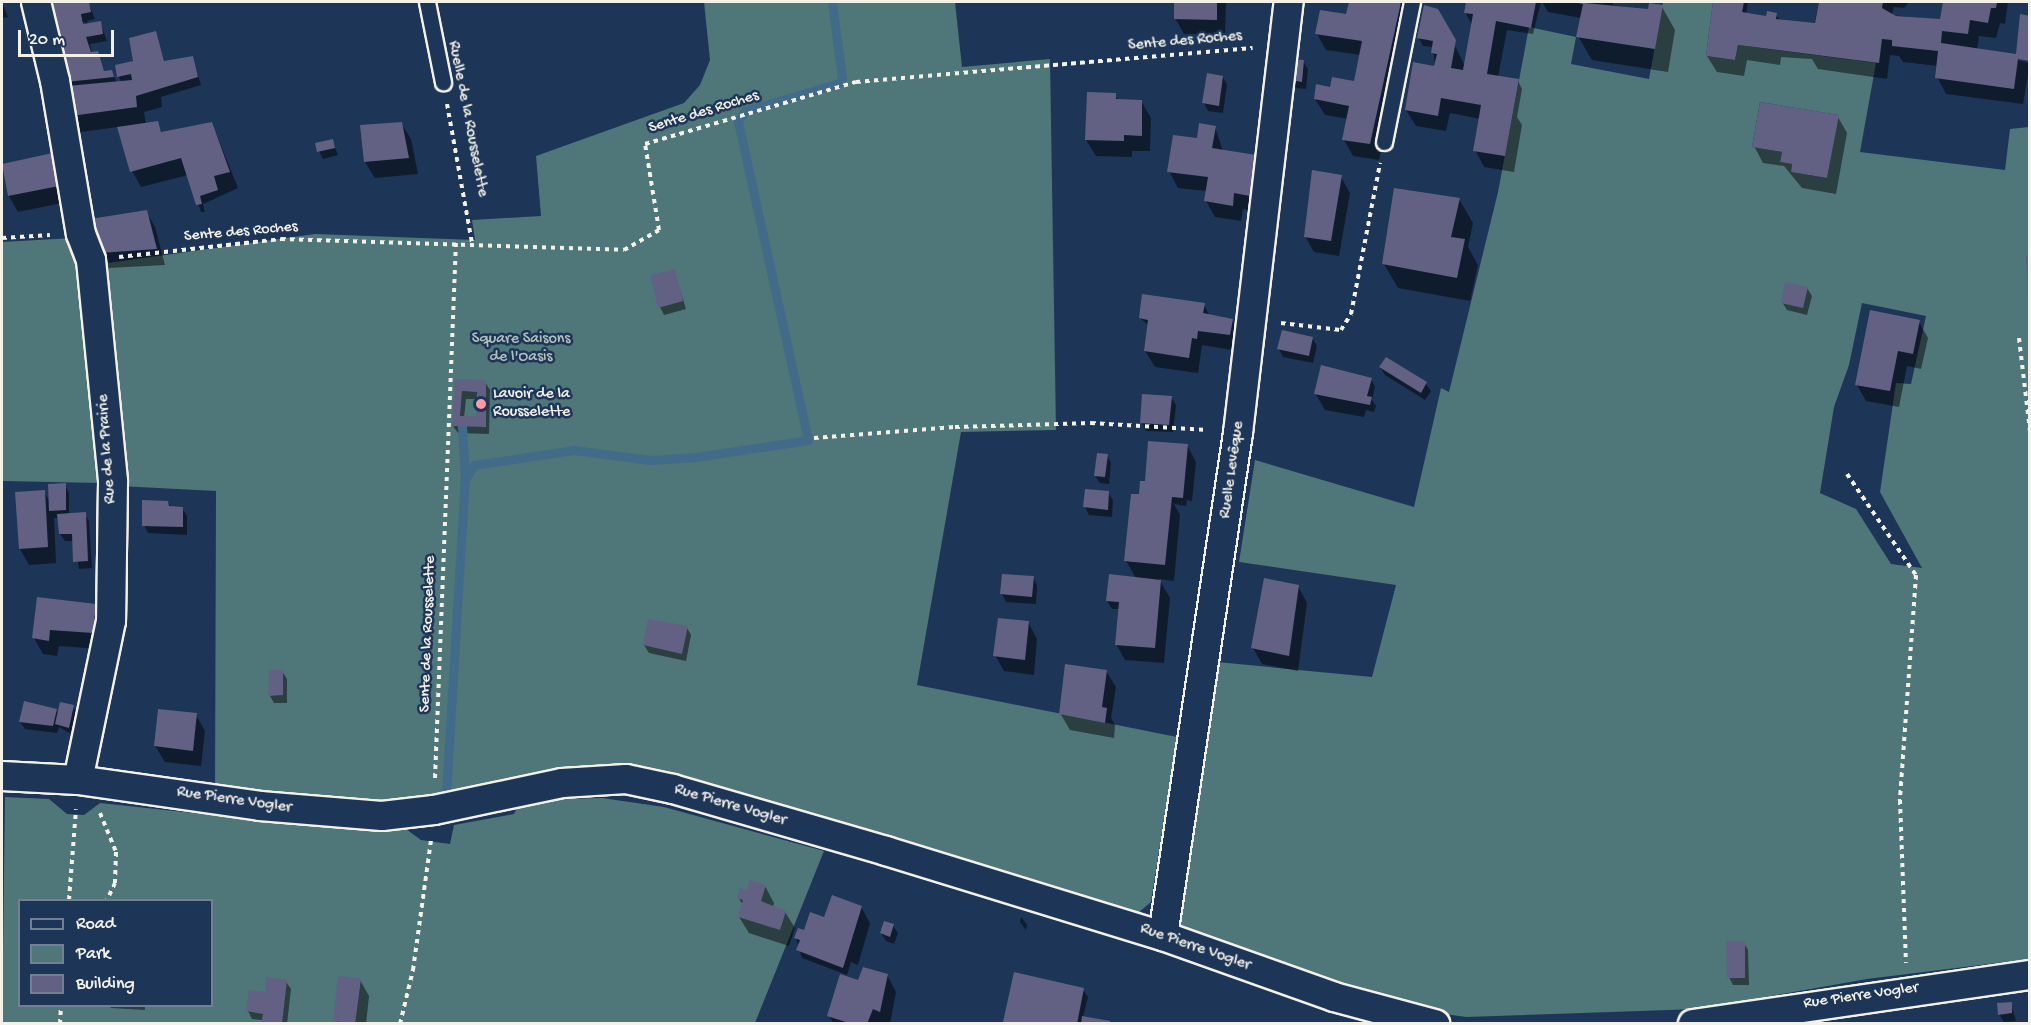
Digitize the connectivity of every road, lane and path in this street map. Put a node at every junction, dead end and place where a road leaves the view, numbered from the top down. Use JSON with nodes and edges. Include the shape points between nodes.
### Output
{"nodes":[{"id":1,"x":36,"y":2,"type":"edge"},
{"id":2,"x":427,"y":2,"type":"edge"},
{"id":3,"x":1289,"y":2,"type":"edge"},
{"id":4,"x":1412,"y":2,"type":"edge"},
{"id":5,"x":1284,"y":45,"type":"junction"},
{"id":6,"x":443,"y":82,"type":"joint"},
{"id":7,"x":1384,"y":142,"type":"joint"},
{"id":8,"x":81,"y":234,"type":"junction"},
{"id":9,"x":2,"y":238,"type":"edge"},
{"id":10,"x":456,"y":242,"type":"junction"},
{"id":11,"x":472,"y":243,"type":"junction"},
{"id":12,"x":91,"y":260,"type":"junction"},
{"id":13,"x":1253,"y":320,"type":"junction"},
{"id":14,"x":2019,"y":338,"type":"dead end"},
{"id":15,"x":2030,"y":432,"type":"edge"},
{"id":16,"x":1238,"y":433,"type":"junction"},
{"id":17,"x":813,"y":438,"type":"dead end"},
{"id":18,"x":1847,"y":474,"type":"dead end"},
{"id":19,"x":2,"y":776,"type":"edge"},
{"id":20,"x":78,"y":780,"type":"junction"},
{"id":21,"x":434,"y":810,"type":"junction"},
{"id":22,"x":69,"y":899,"type":"edge"},
{"id":23,"x":107,"y":899,"type":"edge"},
{"id":24,"x":1163,"y":936,"type":"junction"},
{"id":25,"x":2030,"y":975,"type":"edge"},
{"id":26,"x":1907,"y":990,"type":"junction"},
{"id":27,"x":61,"y":1007,"type":"edge"},
{"id":28,"x":60,"y":1023,"type":"edge"},
{"id":29,"x":400,"y":1023,"type":"edge"},
{"id":30,"x":1435,"y":1023,"type":"edge"},
{"id":31,"x":1693,"y":1023,"type":"edge"}],
"edges":[{"from":1,"to":8,"type":"street","name":"Rue de la Prairie"},
{"from":2,"to":6,"type":"lane","name":"Ruelle de la Rousselette"},
{"from":3,"to":5,"type":"street","name":"Ruelle Levêque"},
{"from":4,"to":7,"type":"lane"},
{"from":5,"to":11,"type":"path","name":"Sente des Roches","via":[[856,82],[645,144],[659,230],[624,250]]},
{"from":5,"to":13,"type":"street","name":"Ruelle Levêque"},
{"from":6,"to":11,"type":"path","name":"Ruelle de la Rousselette"},
{"from":7,"to":13,"type":"path","via":[[1351,314],[1341,330]]},
{"from":8,"to":9,"type":"path"},
{"from":8,"to":12,"type":"street","name":"Rue de la Prairie"},
{"from":10,"to":11,"type":"path","name":"Sente des Roches"},
{"from":10,"to":12,"type":"path","name":"Sente des Roches","via":[[281,239]]},
{"from":10,"to":21,"type":"path","name":"Sente de la Rousselette"},
{"from":12,"to":20,"type":"street","name":"Rue de la Prairie","via":[[113,482],[111,621]]},
{"from":13,"to":16,"type":"street","name":"Ruelle Levêque"},
{"from":14,"to":15,"type":"path"},
{"from":16,"to":17,"type":"path","via":[[1091,423],[955,427]]},
{"from":16,"to":24,"type":"street","name":"Ruelle Levêque"},
{"from":18,"to":26,"type":"path","via":[[1916,575],[1900,800]]},
{"from":19,"to":20,"type":"street","name":"Rue Pierre Vogler"},
{"from":20,"to":21,"type":"street","name":"Rue Pierre Vogler","via":[[336,814],[382,816]]},
{"from":20,"to":22,"type":"path"},
{"from":20,"to":23,"type":"path","via":[[100,814],[116,852],[115,883]]},
{"from":21,"to":24,"type":"street","name":"Rue Pierre Vogler","via":[[562,783],[626,780],[672,789]]},
{"from":21,"to":29,"type":"path","name":"Sente de la Rousselette","via":[[413,970]]},
{"from":24,"to":30,"type":"street","name":"Rue Pierre Vogler","via":[[1334,997]]},
{"from":25,"to":26,"type":"street","name":"Rue Pierre Vogler"},
{"from":26,"to":31,"type":"street","name":"Rue Pierre Vogler"},
{"from":27,"to":28,"type":"path"}]}
